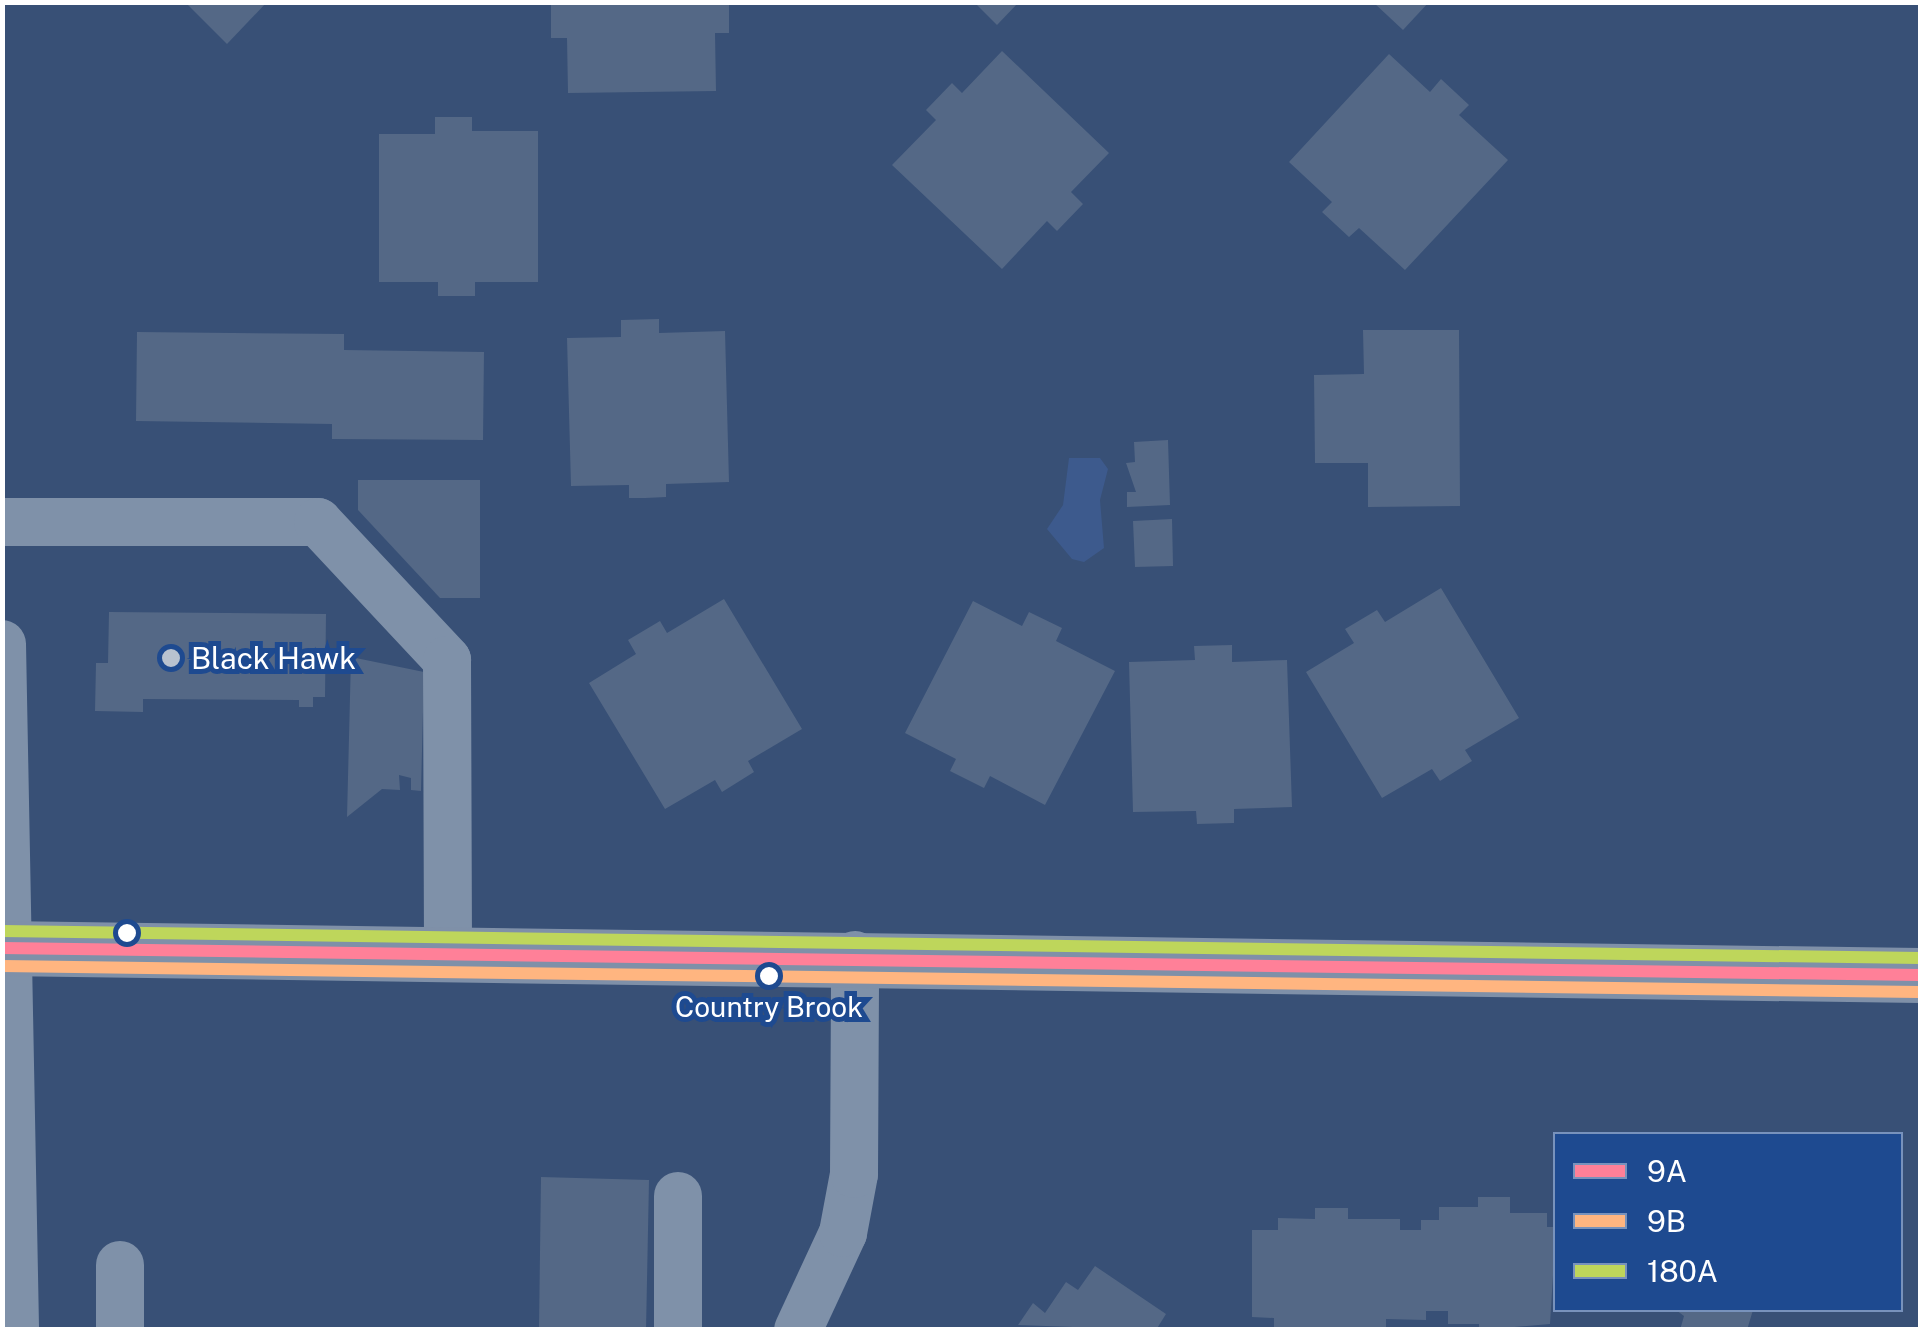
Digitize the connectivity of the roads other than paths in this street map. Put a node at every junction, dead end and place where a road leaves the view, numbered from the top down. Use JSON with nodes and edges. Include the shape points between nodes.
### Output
{"nodes":[{"id":1,"x":2,"y":522,"type":"edge"},
{"id":2,"x":2,"y":644,"type":"edge"},
{"id":3,"x":4,"y":948,"type":"edge"},
{"id":4,"x":448,"y":952,"type":"junction"},
{"id":5,"x":855,"y":956,"type":"junction"},
{"id":6,"x":1920,"y":974,"type":"edge"},
{"id":7,"x":678,"y":1196,"type":"dead end"},
{"id":8,"x":120,"y":1265,"type":"dead end"},
{"id":9,"x":15,"y":1330,"type":"edge"},
{"id":10,"x":120,"y":1330,"type":"edge"},
{"id":11,"x":678,"y":1330,"type":"edge"},
{"id":12,"x":798,"y":1330,"type":"edge"}],
"edges":[{"from":1,"to":4,"type":"street","via":[[318,522],[447,660]]},
{"from":2,"to":3,"type":"street"},
{"from":3,"to":4,"type":"main road"},
{"from":3,"to":9,"type":"street"},
{"from":4,"to":5,"type":"main road"},
{"from":5,"to":6,"type":"main road"},
{"from":5,"to":12,"type":"street","via":[[854,1174],[844,1233]]},
{"from":7,"to":11,"type":"street"},
{"from":8,"to":10,"type":"street"}]}
